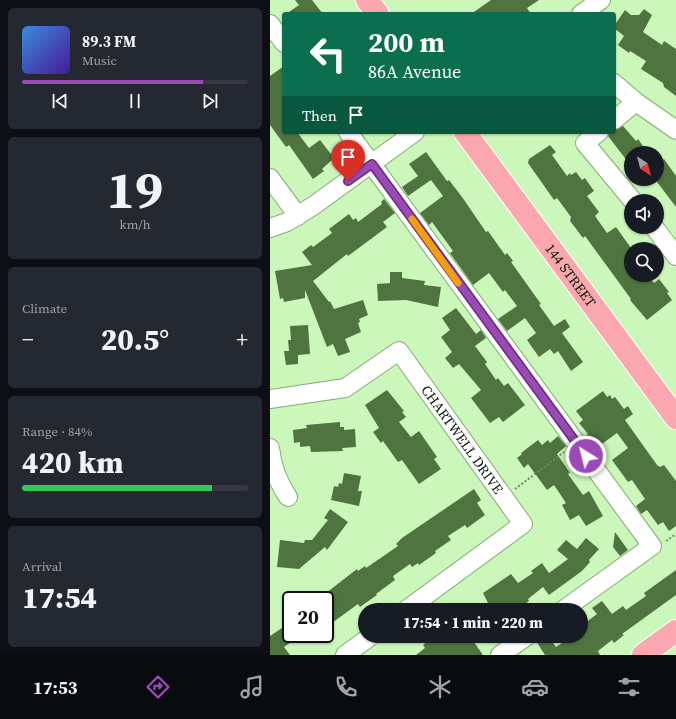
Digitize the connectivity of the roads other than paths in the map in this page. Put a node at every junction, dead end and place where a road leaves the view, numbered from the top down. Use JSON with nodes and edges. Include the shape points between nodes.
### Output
{"nodes":[{"id":1,"x":367,"y":0,"type":"edge"},
{"id":2,"x":601,"y":0,"type":"edge"},
{"id":3,"x":376,"y":12,"type":"edge"},
{"id":4,"x":584,"y":12,"type":"edge"},
{"id":5,"x":270,"y":24,"type":"edge"},
{"id":6,"x":282,"y":40,"type":"edge"},
{"id":7,"x":616,"y":85,"type":"edge"},
{"id":8,"x":636,"y":102,"type":"junction"},
{"id":9,"x":616,"y":118,"type":"edge"},
{"id":10,"x":676,"y":130,"type":"edge"},
{"id":11,"x":350,"y":134,"type":"edge"},
{"id":12,"x":412,"y":134,"type":"edge"},
{"id":13,"x":466,"y":134,"type":"edge"},
{"id":14,"x":597,"y":134,"type":"edge"},
{"id":15,"x":372,"y":164,"type":"junction"},
{"id":16,"x":270,"y":178,"type":"edge"},
{"id":17,"x":627,"y":194,"type":"edge"},
{"id":18,"x":298,"y":216,"type":"junction"},
{"id":19,"x":270,"y":228,"type":"edge"},
{"id":20,"x":659,"y":234,"type":"edge"},
{"id":21,"x":676,"y":256,"type":"edge"},
{"id":22,"x":270,"y":399,"type":"edge"},
{"id":23,"x":676,"y":418,"type":"edge"},
{"id":24,"x":270,"y":448,"type":"edge"},
{"id":25,"x":288,"y":497,"type":"dead end"},
{"id":26,"x":416,"y":603,"type":"edge"},
{"id":27,"x":573,"y":603,"type":"edge"},
{"id":28,"x":676,"y":631,"type":"edge"},
{"id":29,"x":361,"y":643,"type":"edge"},
{"id":30,"x":517,"y":643,"type":"edge"},
{"id":31,"x":345,"y":655,"type":"edge"},
{"id":32,"x":500,"y":655,"type":"edge"},
{"id":33,"x":643,"y":655,"type":"edge"}],
"edges":[{"from":1,"to":3,"type":"main road"},
{"from":2,"to":4,"type":"street"},
{"from":5,"to":6,"type":"street"},
{"from":7,"to":8,"type":"street"},
{"from":8,"to":9,"type":"street"},
{"from":8,"to":10,"type":"street"},
{"from":11,"to":15,"type":"street"},
{"from":12,"to":15,"type":"street"},
{"from":13,"to":23,"type":"main road","name":"144 STREET"},
{"from":14,"to":17,"type":"street","via":[[586,143]]},
{"from":15,"to":18,"type":"street"},
{"from":15,"to":27,"type":"street","via":[[652,546]]},
{"from":16,"to":18,"type":"street"},
{"from":18,"to":19,"type":"street"},
{"from":20,"to":21,"type":"street"},
{"from":22,"to":26,"type":"street","name":"CHARTWELL DRIVE","via":[[345,388],[399,351],[504,497],[523,524]]},
{"from":24,"to":25,"type":"street","via":[[272,467],[278,483]]},
{"from":28,"to":33,"type":"main road"},
{"from":29,"to":31,"type":"street"},
{"from":30,"to":32,"type":"street"}]}
